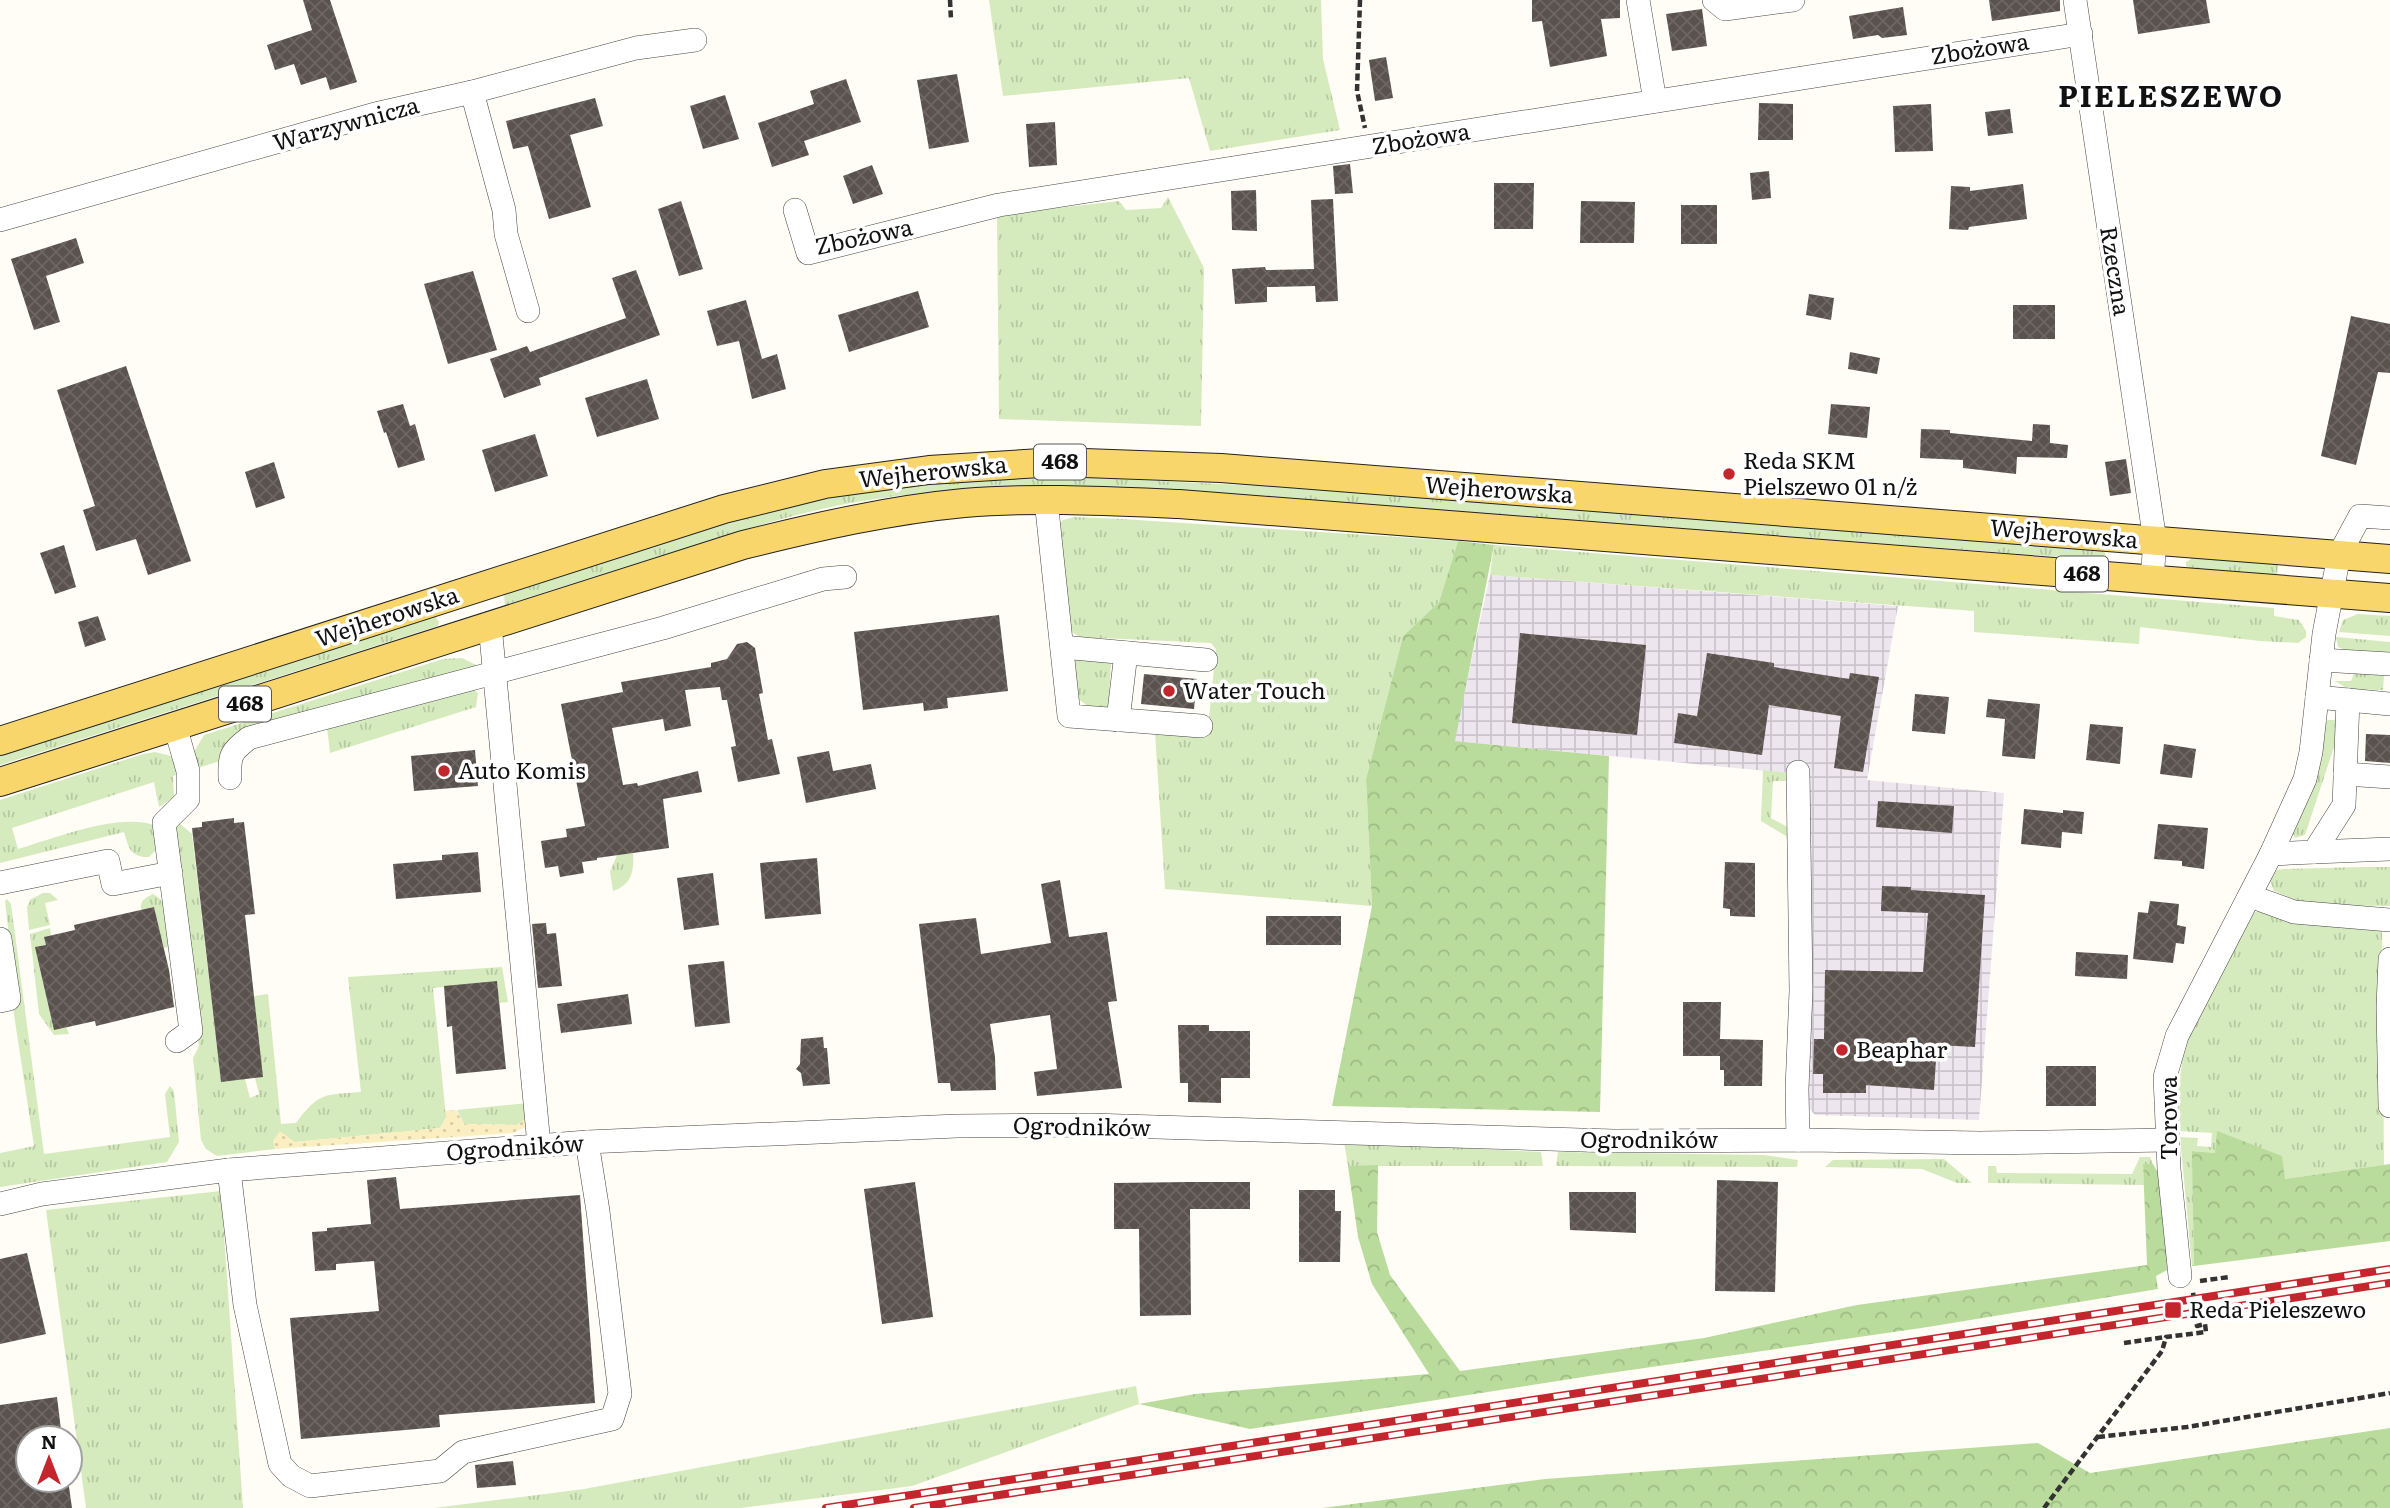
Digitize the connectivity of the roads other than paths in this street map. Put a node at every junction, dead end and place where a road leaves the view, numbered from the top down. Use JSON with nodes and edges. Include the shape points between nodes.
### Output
{"nodes":[{"id":1,"x":1638,"y":0,"type":"edge"},
{"id":2,"x":1714,"y":0,"type":"edge"},
{"id":3,"x":1793,"y":0,"type":"edge"},
{"id":4,"x":2075,"y":0,"type":"edge"},
{"id":5,"x":2081,"y":34,"type":"junction"},
{"id":6,"x":695,"y":40,"type":"dead end"},
{"id":7,"x":472,"y":92,"type":"junction"},
{"id":8,"x":1655,"y":101,"type":"junction"},
{"id":9,"x":795,"y":210,"type":"dead end"},
{"id":10,"x":0,"y":220,"type":"edge"},
{"id":11,"x":528,"y":311,"type":"dead end"},
{"id":12,"x":1046,"y":500,"type":"junction"},
{"id":13,"x":2390,"y":518,"type":"edge"},
{"id":14,"x":2155,"y":541,"type":"junction"},
{"id":15,"x":2339,"y":555,"type":"junction"},
{"id":16,"x":2390,"y":559,"type":"edge"},
{"id":17,"x":845,"y":577,"type":"dead end"},
{"id":18,"x":2152,"y":579,"type":"junction"},
{"id":19,"x":2333,"y":594,"type":"junction"},
{"id":20,"x":2390,"y":598,"type":"edge"},
{"id":21,"x":490,"y":625,"type":"junction"},
{"id":22,"x":1062,"y":647,"type":"junction"},
{"id":23,"x":1126,"y":653,"type":"junction"},
{"id":24,"x":1206,"y":660,"type":"dead end"},
{"id":25,"x":2321,"y":660,"type":"junction"},
{"id":26,"x":2390,"y":664,"type":"edge"},
{"id":27,"x":494,"y":672,"type":"junction"},
{"id":28,"x":2317,"y":697,"type":"junction"},
{"id":29,"x":2347,"y":700,"type":"junction"},
{"id":30,"x":2390,"y":704,"type":"edge"},
{"id":31,"x":1118,"y":720,"type":"junction"},
{"id":32,"x":175,"y":726,"type":"junction"},
{"id":33,"x":1200,"y":726,"type":"dead end"},
{"id":34,"x":0,"y":741,"type":"edge"},
{"id":35,"x":1798,"y":772,"type":"dead end"},
{"id":36,"x":2345,"y":774,"type":"junction"},
{"id":37,"x":2390,"y":777,"type":"edge"},
{"id":38,"x":230,"y":778,"type":"dead end"},
{"id":39,"x":0,"y":782,"type":"edge"},
{"id":40,"x":2390,"y":849,"type":"edge"},
{"id":41,"x":2314,"y":852,"type":"junction"},
{"id":42,"x":2271,"y":854,"type":"junction"},
{"id":43,"x":171,"y":873,"type":"junction"},
{"id":44,"x":0,"y":883,"type":"edge"},
{"id":45,"x":2250,"y":895,"type":"junction"},
{"id":46,"x":2390,"y":920,"type":"edge"},
{"id":47,"x":0,"y":939,"type":"edge"},
{"id":48,"x":2390,"y":959,"type":"edge"},
{"id":49,"x":0,"y":1001,"type":"edge"},
{"id":50,"x":2389,"y":1007,"type":"edge"},
{"id":51,"x":177,"y":1041,"type":"dead end"},
{"id":52,"x":2390,"y":1106,"type":"edge"},
{"id":53,"x":1798,"y":1140,"type":"junction"},
{"id":54,"x":2168,"y":1140,"type":"junction"},
{"id":55,"x":587,"y":1142,"type":"junction"},
{"id":56,"x":539,"y":1145,"type":"junction"},
{"id":57,"x":229,"y":1170,"type":"junction"},
{"id":58,"x":0,"y":1204,"type":"edge"},
{"id":59,"x":2185,"y":1283,"type":"road end"}],
"edges":[{"from":1,"to":8,"type":"street"},
{"from":2,"to":3,"type":"street","via":[[1725,9]]},
{"from":4,"to":5,"type":"street","name":"Rzeczna"},
{"from":5,"to":8,"type":"street","name":"Zbożowa"},
{"from":5,"to":14,"type":"street","name":"Rzeczna"},
{"from":6,"to":7,"type":"street","name":"Warzywnicza","via":[[636,48]]},
{"from":7,"to":10,"type":"street","name":"Warzywnicza","via":[[375,114]]},
{"from":7,"to":11,"type":"street"},
{"from":8,"to":9,"type":"street","name":"Zbożowa","via":[[999,205],[808,253]]},
{"from":12,"to":18,"type":"main road","name":"Wejherowska","number":"468","via":[[1179,504]]},
{"from":12,"to":21,"type":"main road","name":"Wejherowska","number":"468","via":[[965,503],[862,517],[743,545]]},
{"from":12,"to":22,"type":"street"},
{"from":13,"to":15,"type":"street","via":[[2360,516]]},
{"from":14,"to":15,"type":"main road","name":"Wejherowska","number":"468"},
{"from":14,"to":18,"type":"street","name":"Wejherowska"},
{"from":14,"to":34,"type":"main road","name":"Wejherowska","number":"468","via":[[1207,468],[1058,462],[929,470],[825,484],[724,509]]},
{"from":15,"to":16,"type":"main road","name":"Wejherowska","number":"468"},
{"from":15,"to":19,"type":"street"},
{"from":17,"to":27,"type":"street","via":[[823,579],[663,628]]},
{"from":18,"to":19,"type":"main road","name":"Wejherowska","number":"468"},
{"from":19,"to":20,"type":"main road","name":"Wejherowska","number":"468"},
{"from":19,"to":25,"type":"street","name":"Torowa"},
{"from":21,"to":27,"type":"street"},
{"from":21,"to":32,"type":"main road","name":"Wejherowska","number":"468"},
{"from":22,"to":23,"type":"street"},
{"from":22,"to":31,"type":"street","via":[[1069,716]]},
{"from":23,"to":24,"type":"street"},
{"from":23,"to":31,"type":"street"},
{"from":25,"to":26,"type":"street"},
{"from":25,"to":28,"type":"street","name":"Torowa"},
{"from":27,"to":38,"type":"street","via":[[249,738],[229,760]]},
{"from":27,"to":56,"type":"street"},
{"from":28,"to":29,"type":"street"},
{"from":28,"to":42,"type":"street","name":"Torowa","via":[[2305,779]]},
{"from":29,"to":30,"type":"street"},
{"from":29,"to":36,"type":"street"},
{"from":31,"to":33,"type":"street"},
{"from":32,"to":39,"type":"main road","name":"Wejherowska","number":"468"},
{"from":32,"to":43,"type":"street","via":[[188,771],[188,799],[164,823]]},
{"from":35,"to":53,"type":"street"},
{"from":36,"to":37,"type":"street"},
{"from":36,"to":41,"type":"street","via":[[2344,805]]},
{"from":40,"to":41,"type":"street"},
{"from":41,"to":42,"type":"street"},
{"from":42,"to":45,"type":"street","name":"Torowa"},
{"from":43,"to":44,"type":"street","via":[[113,884],[108,861]]},
{"from":43,"to":51,"type":"street","via":[[191,1031]]},
{"from":45,"to":46,"type":"street","via":[[2294,912]]},
{"from":45,"to":54,"type":"street","name":"Torowa","via":[[2177,1036],[2165,1076]]},
{"from":47,"to":49,"type":"street","via":[[9,999]]},
{"from":48,"to":50,"type":"street"},
{"from":50,"to":52,"type":"street"},
{"from":53,"to":54,"type":"street","name":"Ogrodników"},
{"from":53,"to":55,"type":"street","name":"Ogrodników","via":[[1614,1141],[1090,1125],[944,1126]]},
{"from":54,"to":59,"type":"street","name":"Torowa"},
{"from":55,"to":56,"type":"street","name":"Ogrodników"},
{"from":55,"to":57,"type":"street","via":[[620,1394],[612,1419],[463,1452],[440,1471],[310,1486],[279,1464],[246,1305]]},
{"from":56,"to":57,"type":"street","name":"Ogrodników"},
{"from":57,"to":58,"type":"street","name":"Ogrodników","via":[[43,1194]]}]}
